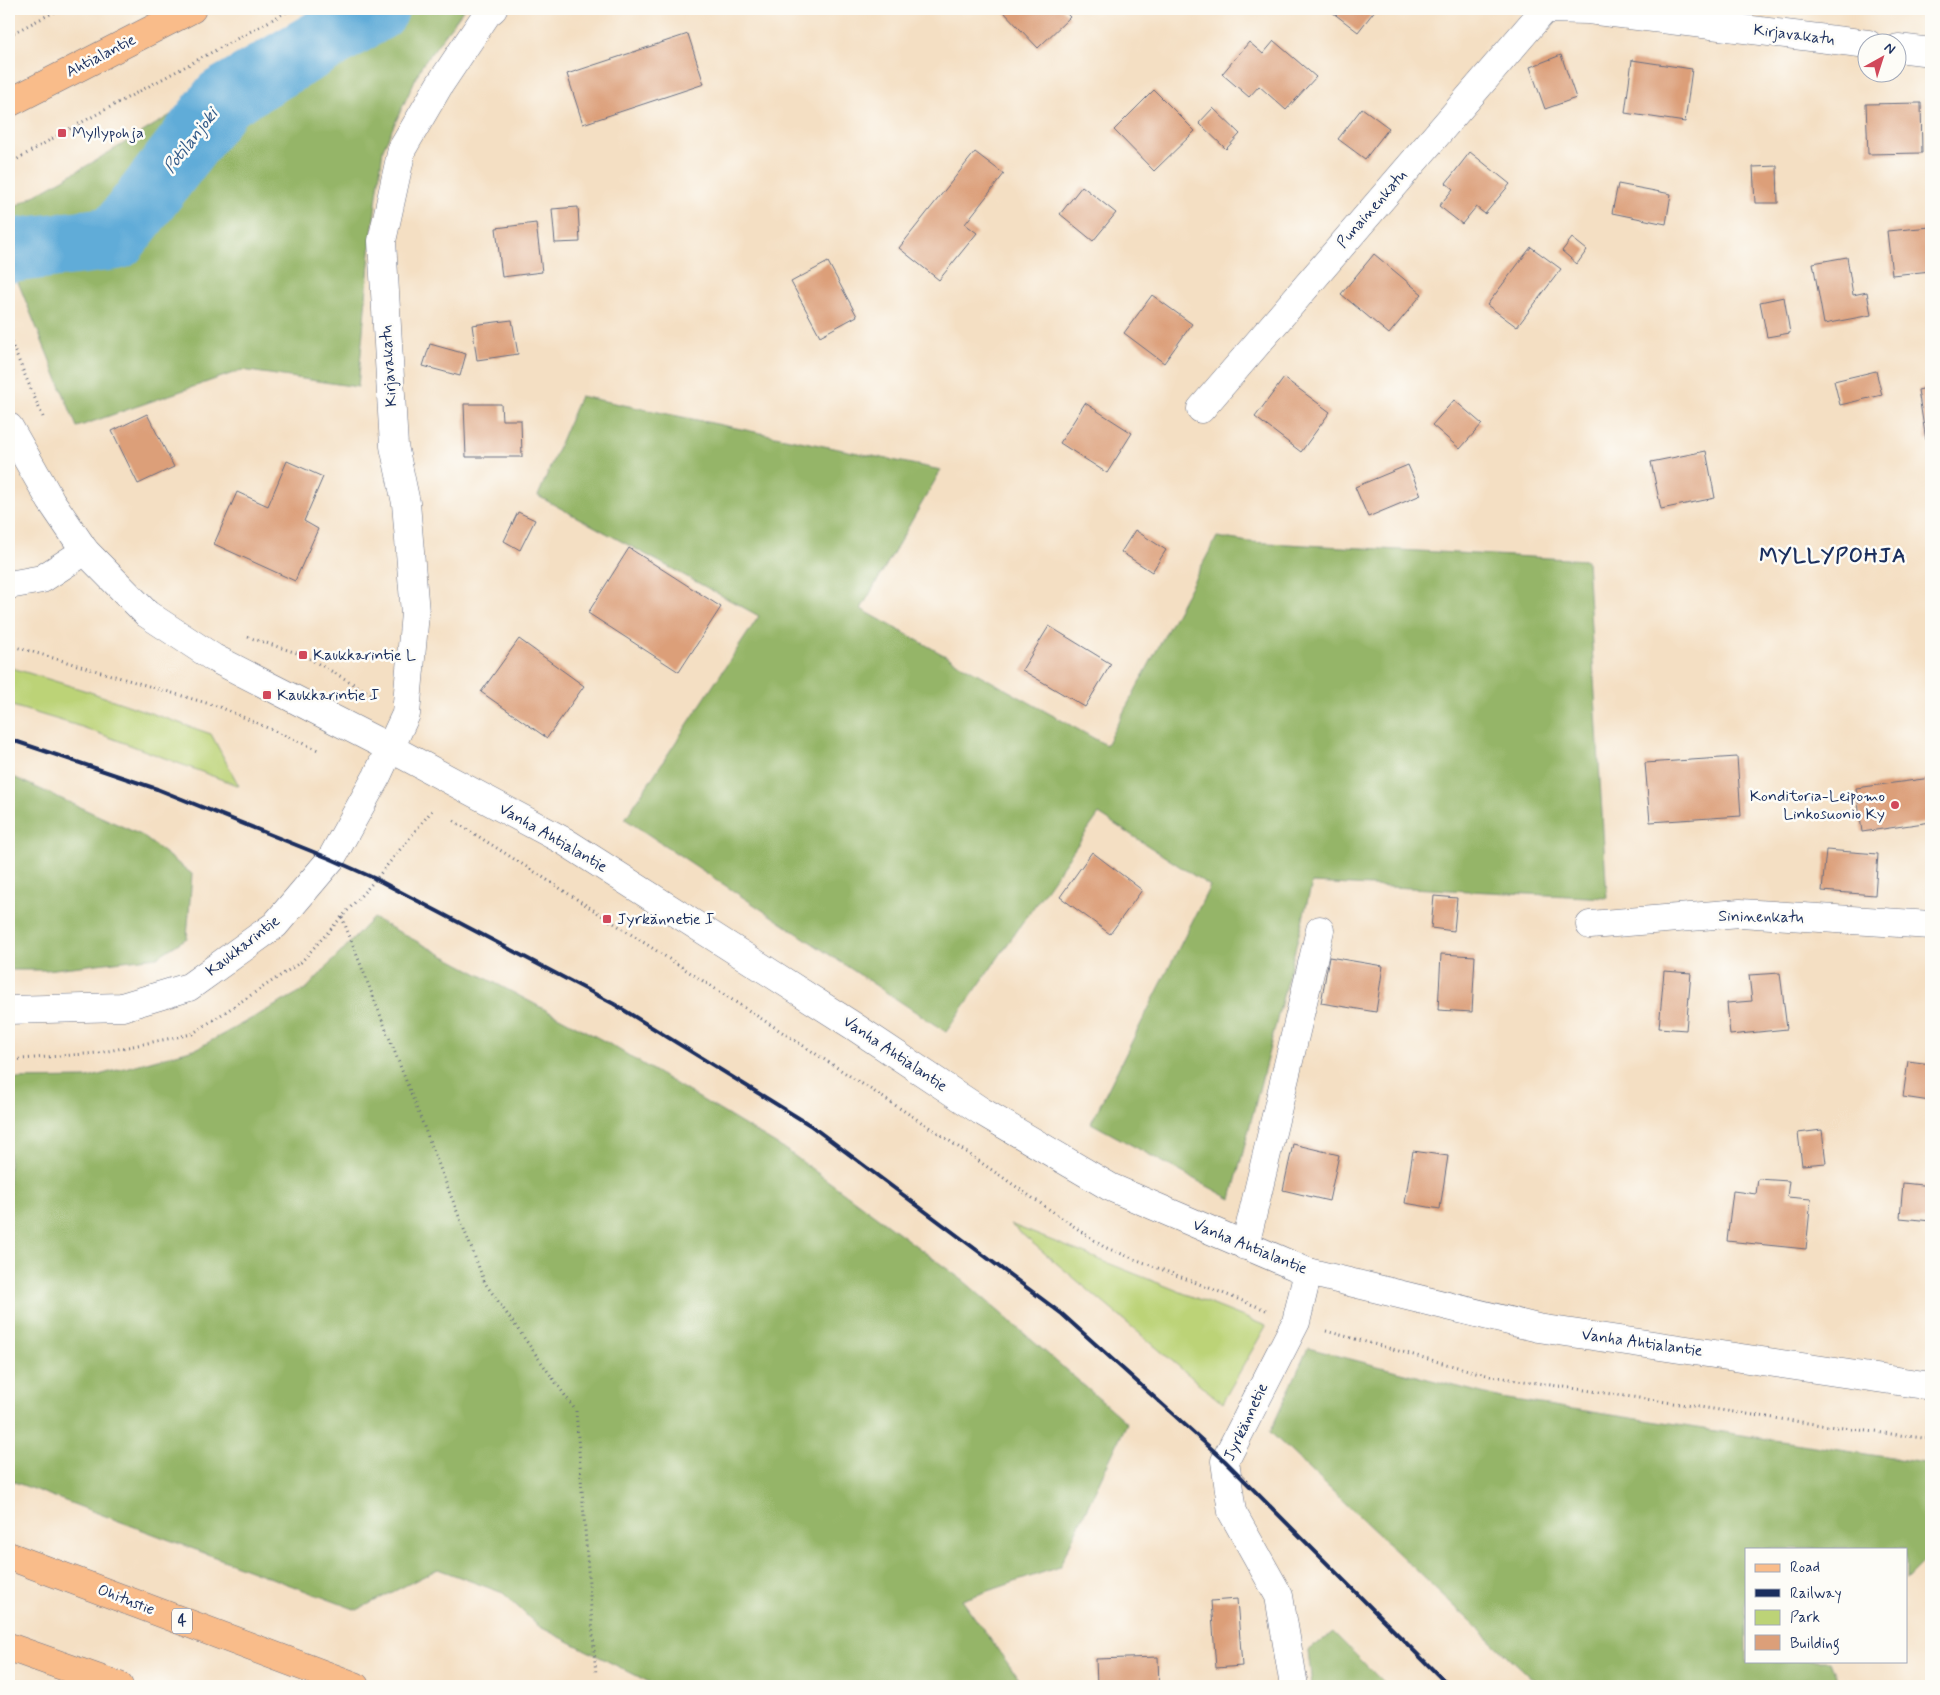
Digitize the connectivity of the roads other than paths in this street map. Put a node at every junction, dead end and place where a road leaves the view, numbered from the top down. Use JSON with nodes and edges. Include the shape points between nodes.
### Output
{"nodes":[{"id":1,"x":192,"y":9,"type":"edge"},
{"id":2,"x":493,"y":9,"type":"edge"},
{"id":3,"x":1543,"y":9,"type":"edge"},
{"id":4,"x":1588,"y":10,"type":"edge"},
{"id":5,"x":1858,"y":43,"type":"edge"},
{"id":6,"x":1908,"y":49,"type":"edge"},
{"id":7,"x":1931,"y":52,"type":"edge"},
{"id":8,"x":9,"y":103,"type":"edge"},
{"id":9,"x":1201,"y":409,"type":"dead end"},
{"id":10,"x":9,"y":427,"type":"edge"},
{"id":11,"x":85,"y":551,"type":"junction"},
{"id":12,"x":9,"y":585,"type":"edge"},
{"id":13,"x":390,"y":748,"type":"junction"},
{"id":14,"x":1590,"y":925,"type":"dead end"},
{"id":15,"x":1931,"y":925,"type":"edge"},
{"id":16,"x":1320,"y":930,"type":"dead end"},
{"id":17,"x":9,"y":1010,"type":"edge"},
{"id":18,"x":1245,"y":1246,"type":"junction"},
{"id":19,"x":1308,"y":1272,"type":"junction"},
{"id":20,"x":1931,"y":1386,"type":"edge"},
{"id":21,"x":9,"y":1556,"type":"edge"},
{"id":22,"x":9,"y":1647,"type":"edge"},
{"id":23,"x":119,"y":1686,"type":"edge"},
{"id":24,"x":354,"y":1686,"type":"edge"},
{"id":25,"x":1294,"y":1686,"type":"edge"}],
"edges":[{"from":1,"to":8,"type":"main road","name":"Ahtialantie"},
{"from":2,"to":13,"type":"street","name":"Kirjavakatu","via":[[440,84],[402,149],[382,241],[394,446],[406,502],[415,613],[406,714]]},
{"from":3,"to":4,"type":"street","name":"Kirjavakatu"},
{"from":3,"to":9,"type":"street","name":"Punainenkatu"},
{"from":4,"to":5,"type":"street","name":"Kirjavakatu"},
{"from":6,"to":7,"type":"street"},
{"from":10,"to":11,"type":"street","name":"Vanha Ahtialantie","via":[[51,502]]},
{"from":11,"to":12,"type":"street","via":[[42,579]]},
{"from":11,"to":13,"type":"street","name":"Vanha Ahtialantie","via":[[147,614],[214,658]]},
{"from":13,"to":17,"type":"street","name":"Kaukkarintie","via":[[331,859],[275,925],[189,987],[122,1006]]},
{"from":13,"to":18,"type":"street","name":"Vanha Ahtialantie","via":[[564,841],[981,1111],[1110,1187]]},
{"from":14,"to":15,"type":"street","name":"Sininenkatu","via":[[1740,913]]},
{"from":16,"to":18,"type":"street"},
{"from":18,"to":19,"type":"street","name":"Vanha Ahtialantie"},
{"from":19,"to":20,"type":"street","name":"Vanha Ahtialantie","via":[[1538,1328]]},
{"from":19,"to":25,"type":"street","name":"Jyrkännetie","via":[[1296,1322],[1225,1461],[1232,1512],[1279,1596]]},
{"from":21,"to":24,"type":"main road","name":"Ohitustie","number":"4"},
{"from":22,"to":23,"type":"main road"}]}
